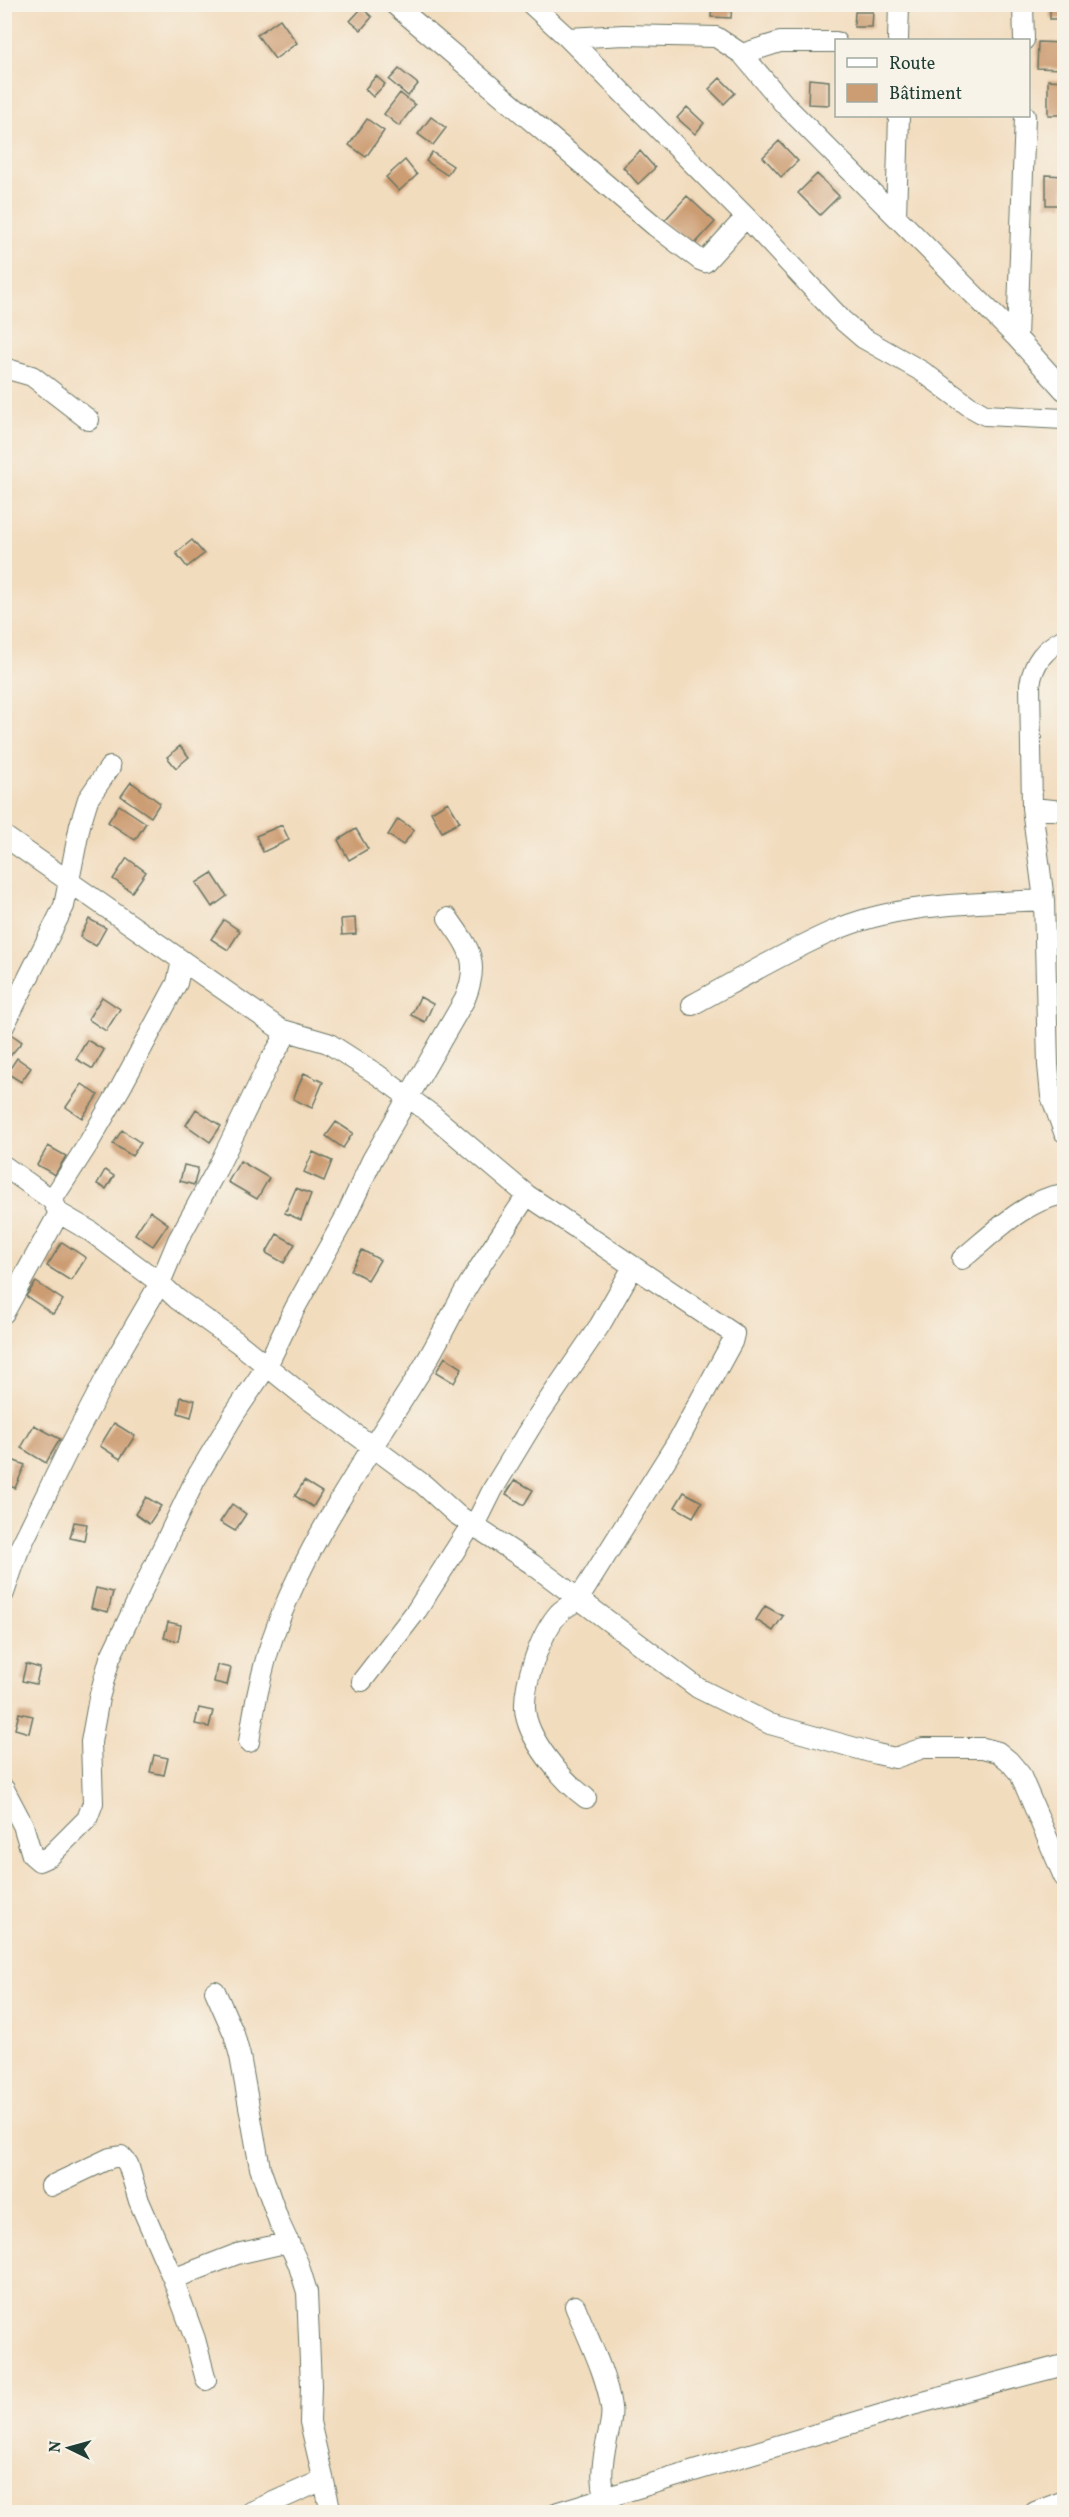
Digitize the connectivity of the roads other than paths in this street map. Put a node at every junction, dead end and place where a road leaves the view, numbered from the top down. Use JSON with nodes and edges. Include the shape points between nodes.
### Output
{"nodes":[{"id":1,"x":394,"y":4,"type":"edge"},
{"id":2,"x":531,"y":4,"type":"edge"},
{"id":3,"x":898,"y":4,"type":"edge"},
{"id":4,"x":1023,"y":4,"type":"edge"},
{"id":5,"x":568,"y":38,"type":"junction"},
{"id":6,"x":898,"y":39,"type":"edge"},
{"id":7,"x":1024,"y":39,"type":"edge"},
{"id":8,"x":835,"y":42,"type":"edge"},
{"id":9,"x":742,"y":54,"type":"junction"},
{"id":10,"x":899,"y":117,"type":"edge"},
{"id":11,"x":1025,"y":117,"type":"edge"},
{"id":12,"x":896,"y":216,"type":"junction"},
{"id":13,"x":746,"y":217,"type":"junction"},
{"id":14,"x":1017,"y":338,"type":"junction"},
{"id":15,"x":4,"y":368,"type":"edge"},
{"id":16,"x":1065,"y":390,"type":"edge"},
{"id":17,"x":1065,"y":419,"type":"edge"},
{"id":18,"x":89,"y":420,"type":"dead end"},
{"id":19,"x":1065,"y":639,"type":"edge"},
{"id":20,"x":110,"y":767,"type":"dead end"},
{"id":21,"x":1032,"y":808,"type":"junction"},
{"id":22,"x":1065,"y":811,"type":"edge"},
{"id":23,"x":4,"y":836,"type":"edge"},
{"id":24,"x":68,"y":882,"type":"junction"},
{"id":25,"x":1044,"y":900,"type":"junction"},
{"id":26,"x":448,"y":918,"type":"dead end"},
{"id":27,"x":182,"y":961,"type":"junction"},
{"id":28,"x":693,"y":1005,"type":"dead end"},
{"id":29,"x":4,"y":1026,"type":"edge"},
{"id":30,"x":280,"y":1029,"type":"junction"},
{"id":31,"x":410,"y":1097,"type":"junction"},
{"id":32,"x":1065,"y":1132,"type":"edge"},
{"id":33,"x":4,"y":1166,"type":"edge"},
{"id":34,"x":1065,"y":1194,"type":"edge"},
{"id":35,"x":527,"y":1195,"type":"junction"},
{"id":36,"x":55,"y":1207,"type":"junction"},
{"id":37,"x":962,"y":1259,"type":"dead end"},
{"id":38,"x":633,"y":1266,"type":"junction"},
{"id":39,"x":160,"y":1282,"type":"junction"},
{"id":40,"x":4,"y":1312,"type":"edge"},
{"id":41,"x":267,"y":1366,"type":"junction"},
{"id":42,"x":373,"y":1449,"type":"junction"},
{"id":43,"x":475,"y":1525,"type":"junction"},
{"id":44,"x":4,"y":1593,"type":"edge"},
{"id":45,"x":578,"y":1600,"type":"junction"},
{"id":46,"x":362,"y":1681,"type":"dead end"},
{"id":47,"x":249,"y":1742,"type":"dead end"},
{"id":48,"x":4,"y":1789,"type":"edge"},
{"id":49,"x":586,"y":1798,"type":"dead end"},
{"id":50,"x":1065,"y":1877,"type":"edge"},
{"id":51,"x":214,"y":1990,"type":"dead end"},
{"id":52,"x":51,"y":2186,"type":"dead end"},
{"id":53,"x":289,"y":2242,"type":"junction"},
{"id":54,"x":173,"y":2279,"type":"junction"},
{"id":55,"x":575,"y":2306,"type":"dead end"},
{"id":56,"x":1065,"y":2366,"type":"edge"},
{"id":57,"x":206,"y":2380,"type":"dead end"},
{"id":58,"x":323,"y":2480,"type":"junction"},
{"id":59,"x":1065,"y":2501,"type":"edge"},
{"id":60,"x":608,"y":2506,"type":"edge"},
{"id":61,"x":251,"y":2512,"type":"edge"},
{"id":62,"x":331,"y":2512,"type":"edge"},
{"id":63,"x":558,"y":2512,"type":"edge"},
{"id":64,"x":1035,"y":2512,"type":"edge"}],
"edges":[{"from":1,"to":13,"type":"street","via":[[700,260],[705,262]]},
{"from":2,"to":5,"type":"street"},
{"from":3,"to":6,"type":"street"},
{"from":4,"to":7,"type":"street"},
{"from":5,"to":9,"type":"street","via":[[716,37]]},
{"from":5,"to":13,"type":"street"},
{"from":8,"to":9,"type":"street","via":[[780,42]]},
{"from":9,"to":12,"type":"street","via":[[785,105]]},
{"from":10,"to":12,"type":"street"},
{"from":11,"to":14,"type":"street"},
{"from":12,"to":14,"type":"street"},
{"from":13,"to":17,"type":"street","via":[[863,338],[923,372],[969,406],[985,414]]},
{"from":14,"to":16,"type":"street"},
{"from":15,"to":18,"type":"street","via":[[32,376]]},
{"from":19,"to":21,"type":"street","via":[[1053,645],[1033,668]]},
{"from":20,"to":24,"type":"street","via":[[88,800]]},
{"from":21,"to":22,"type":"street"},
{"from":21,"to":25,"type":"street"},
{"from":23,"to":24,"type":"street"},
{"from":24,"to":27,"type":"street"},
{"from":24,"to":29,"type":"street","via":[[64,906]]},
{"from":25,"to":28,"type":"street","via":[[940,906],[867,920],[832,931]]},
{"from":25,"to":32,"type":"street","via":[[1048,1065],[1052,1096]]},
{"from":26,"to":31,"type":"street","via":[[473,960],[472,977],[465,999]]},
{"from":27,"to":30,"type":"street"},
{"from":27,"to":36,"type":"street","via":[[177,983]]},
{"from":30,"to":31,"type":"street","via":[[328,1043]]},
{"from":30,"to":39,"type":"street","via":[[283,1040]]},
{"from":31,"to":35,"type":"street"},
{"from":31,"to":41,"type":"street","via":[[372,1160]]},
{"from":33,"to":36,"type":"street"},
{"from":34,"to":37,"type":"street","via":[[1031,1205]]},
{"from":35,"to":38,"type":"street"},
{"from":35,"to":42,"type":"street"},
{"from":36,"to":39,"type":"street"},
{"from":36,"to":40,"type":"street"},
{"from":38,"to":43,"type":"street","via":[[600,1325],[533,1423]]},
{"from":38,"to":45,"type":"street","via":[[734,1334],[694,1414]]},
{"from":39,"to":41,"type":"street"},
{"from":39,"to":44,"type":"street","via":[[67,1452],[18,1552]]},
{"from":41,"to":42,"type":"street"},
{"from":41,"to":48,"type":"street","via":[[195,1480],[110,1658],[91,1742],[93,1803],[87,1819],[51,1856],[39,1862],[32,1855],[23,1825]]},
{"from":42,"to":43,"type":"street"},
{"from":42,"to":47,"type":"street","via":[[314,1546],[278,1622],[255,1700]]},
{"from":43,"to":45,"type":"street"},
{"from":43,"to":46,"type":"street"},
{"from":45,"to":49,"type":"street","via":[[560,1613],[543,1636],[525,1708],[544,1751],[571,1787]]},
{"from":45,"to":50,"type":"street","via":[[698,1688],[770,1724],[895,1758],[923,1748],[983,1748],[998,1752],[1020,1774]]},
{"from":51,"to":53,"type":"street","via":[[240,2056],[260,2168]]},
{"from":52,"to":54,"type":"street","via":[[121,2156],[128,2164],[139,2201]]},
{"from":53,"to":54,"type":"street","via":[[237,2254]]},
{"from":53,"to":58,"type":"street","via":[[307,2292],[310,2422]]},
{"from":54,"to":57,"type":"street"},
{"from":55,"to":60,"type":"street","via":[[611,2407],[601,2479]]},
{"from":56,"to":60,"type":"street","via":[[916,2404]]},
{"from":58,"to":61,"type":"street"},
{"from":58,"to":62,"type":"street"},
{"from":59,"to":64,"type":"street"},
{"from":60,"to":63,"type":"street"}]}
